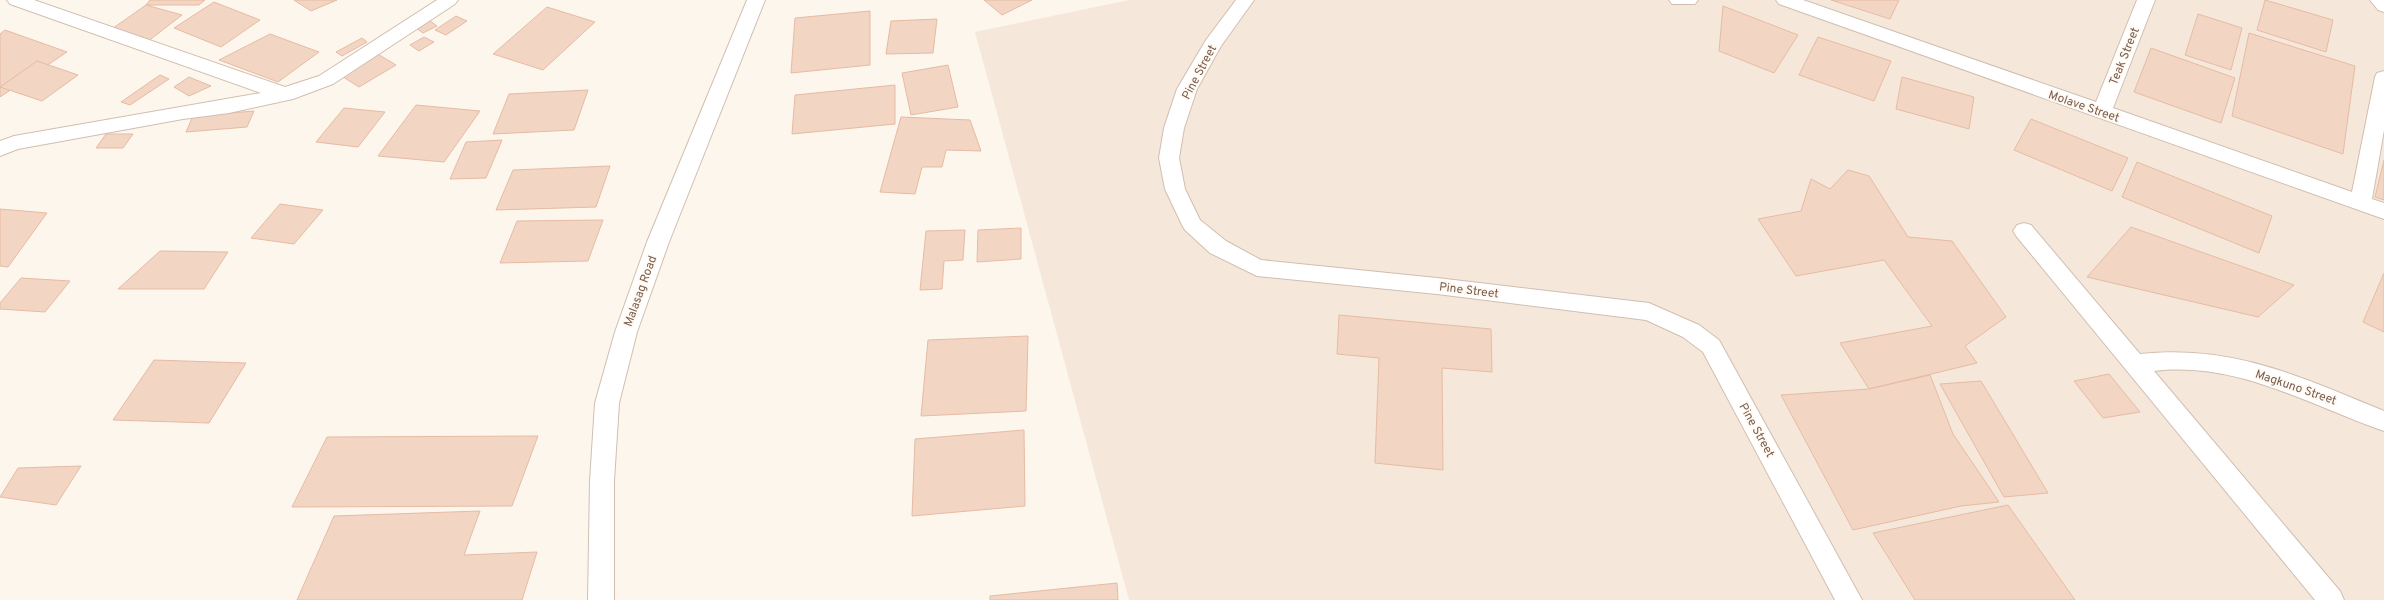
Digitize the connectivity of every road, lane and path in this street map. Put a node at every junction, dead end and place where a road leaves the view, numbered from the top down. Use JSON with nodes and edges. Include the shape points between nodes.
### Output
{"nodes":[{"id":1,"x":16,"y":0,"type":"edge"},
{"id":2,"x":449,"y":0,"type":"edge"},
{"id":3,"x":756,"y":0,"type":"edge"},
{"id":4,"x":1245,"y":0,"type":"edge"},
{"id":5,"x":1678,"y":0,"type":"edge"},
{"id":6,"x":1689,"y":0,"type":"edge"},
{"id":7,"x":1785,"y":0,"type":"edge"},
{"id":8,"x":2146,"y":0,"type":"edge"},
{"id":9,"x":2379,"y":0,"type":"edge"},
{"id":10,"x":2384,"y":6,"type":"edge"},
{"id":11,"x":2384,"y":77,"type":"edge"},
{"id":12,"x":286,"y":94,"type":"junction"},
{"id":13,"x":2102,"y":112,"type":"junction"},
{"id":14,"x":0,"y":149,"type":"edge"},
{"id":15,"x":2361,"y":201,"type":"junction"},
{"id":16,"x":2384,"y":211,"type":"edge"},
{"id":17,"x":2024,"y":232,"type":"dead end"},
{"id":18,"x":2134,"y":364,"type":"junction"},
{"id":19,"x":2384,"y":421,"type":"edge"},
{"id":20,"x":602,"y":600,"type":"edge"},
{"id":21,"x":1849,"y":600,"type":"edge"},
{"id":22,"x":2331,"y":600,"type":"edge"}],
"edges":[{"from":1,"to":12,"type":"street"},
{"from":2,"to":12,"type":"street","via":[[326,80]]},
{"from":3,"to":20,"type":"street","name":"Malasag Road","via":[[658,242],[626,332],[609,396],[602,482]]},
{"from":4,"to":21,"type":"street","name":"Pine Street","via":[[1213,44],[1187,89],[1174,128],[1168,158],[1175,189],[1192,225],[1218,247],[1257,268],[1437,286],[1649,312],[1692,331],[1711,346]]},
{"from":5,"to":6,"type":"street"},
{"from":7,"to":13,"type":"street","name":"Molave Street"},
{"from":8,"to":13,"type":"street","name":"Teak Street"},
{"from":9,"to":10,"type":"street"},
{"from":11,"to":15,"type":"street"},
{"from":12,"to":14,"type":"street","via":[[14,142]]},
{"from":13,"to":15,"type":"street","name":"Molave Street"},
{"from":15,"to":16,"type":"street","name":"Molave Street"},
{"from":17,"to":18,"type":"street"},
{"from":18,"to":19,"type":"street","name":"Magkuno Street","via":[[2178,360],[2224,365],[2269,376]]},
{"from":18,"to":22,"type":"street"}]}
